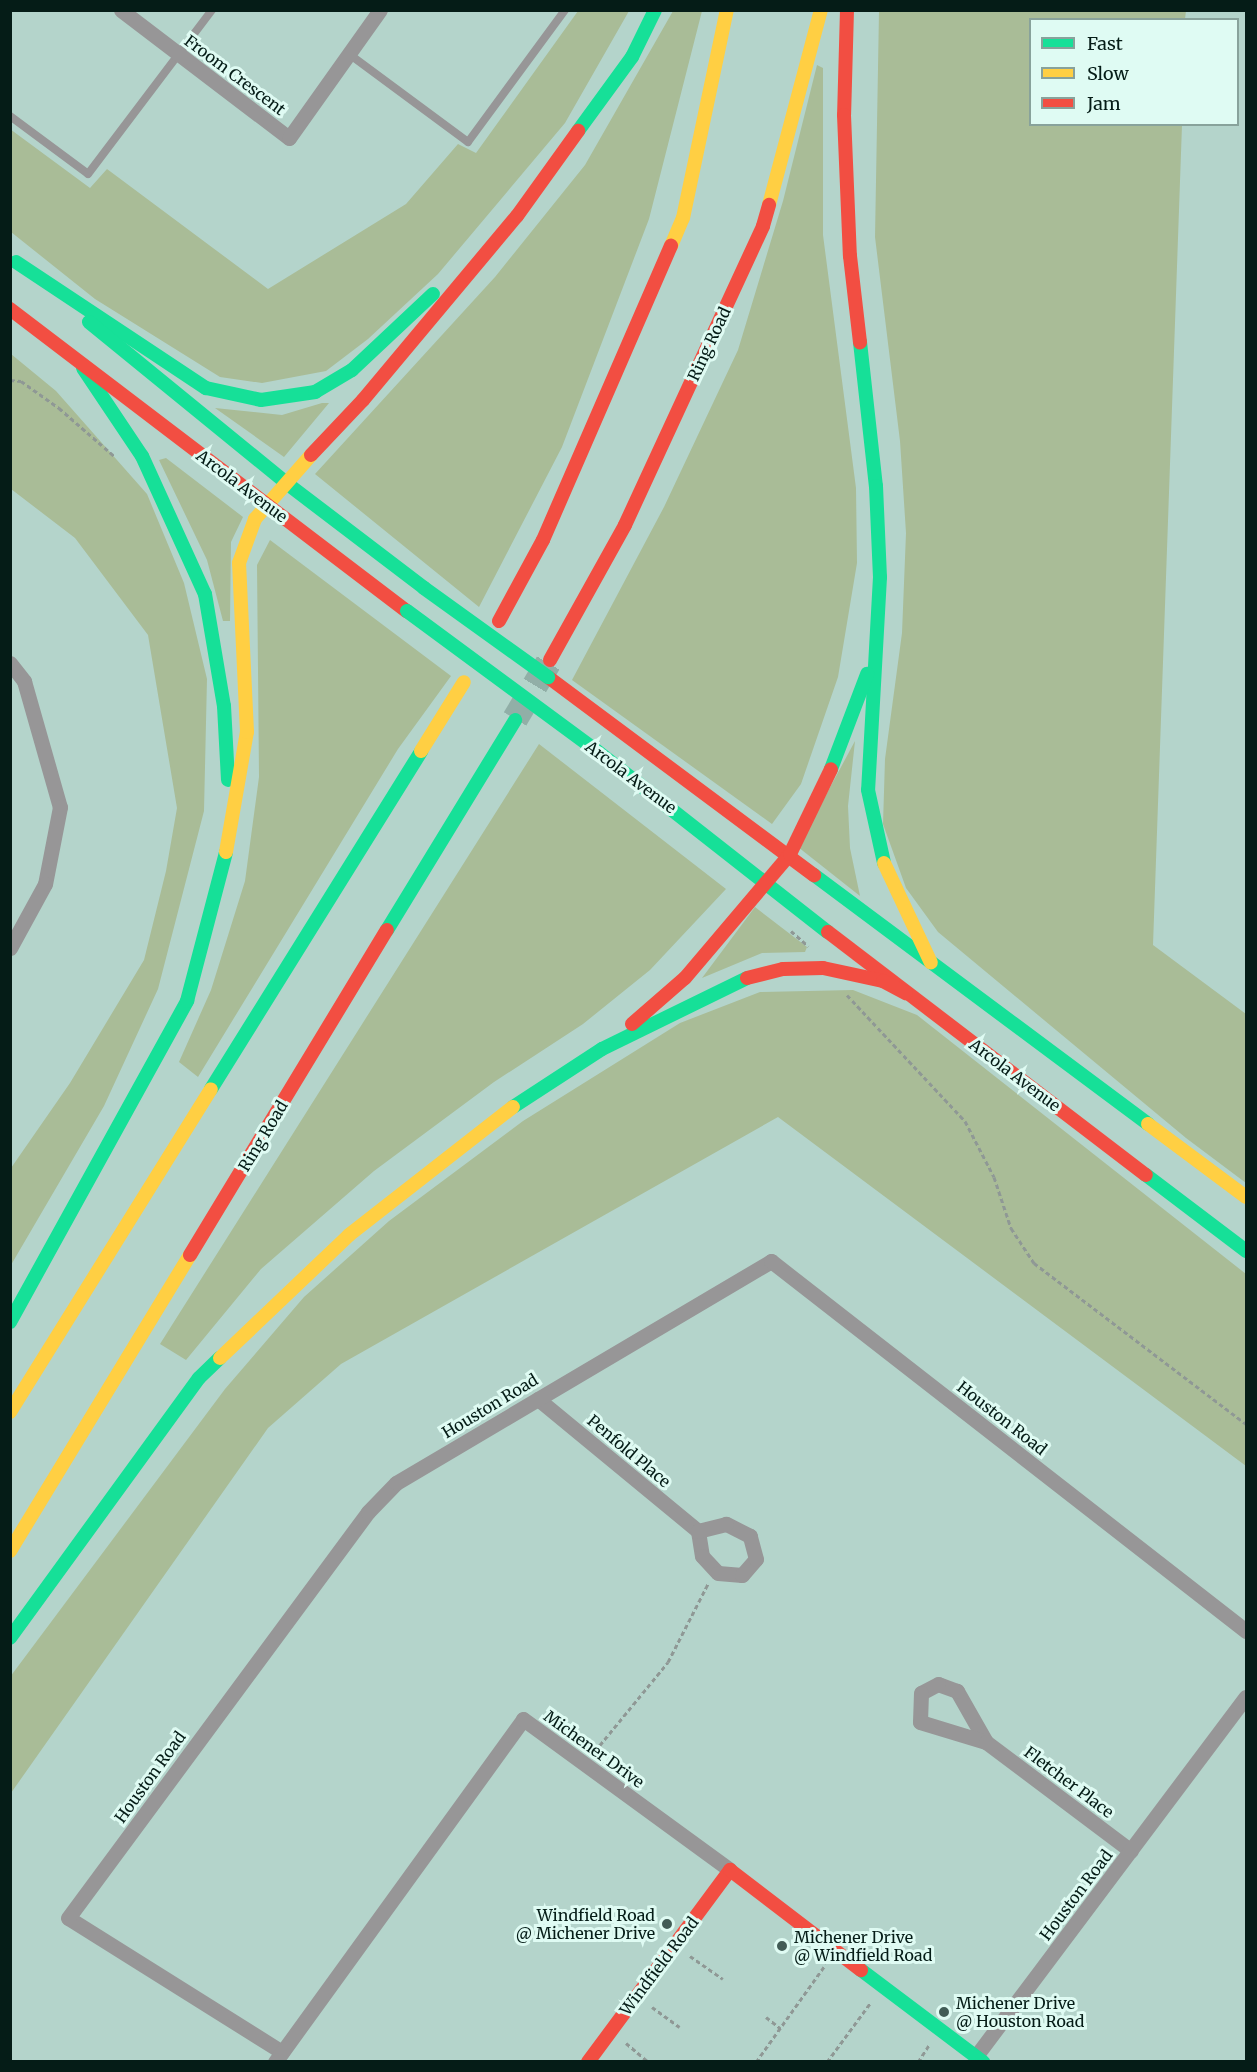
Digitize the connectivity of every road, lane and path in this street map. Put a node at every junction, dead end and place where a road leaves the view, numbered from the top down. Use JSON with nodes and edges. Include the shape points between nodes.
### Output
{"nodes":[{"id":1,"x":121,"y":10,"type":"edge"},
{"id":2,"x":212,"y":10,"type":"edge"},
{"id":3,"x":380,"y":10,"type":"edge"},
{"id":4,"x":565,"y":10,"type":"edge"},
{"id":5,"x":655,"y":10,"type":"edge"},
{"id":6,"x":727,"y":10,"type":"edge"},
{"id":7,"x":821,"y":10,"type":"edge"},
{"id":8,"x":847,"y":10,"type":"edge"},
{"id":9,"x":350,"y":54,"type":"junction"},
{"id":10,"x":179,"y":55,"type":"junction"},
{"id":11,"x":10,"y":116,"type":"edge"},
{"id":12,"x":517,"y":216,"type":"junction"},
{"id":13,"x":13,"y":260,"type":"edge"},
{"id":14,"x":10,"y":309,"type":"edge"},
{"id":15,"x":83,"y":368,"type":"junction"},
{"id":16,"x":10,"y":380,"type":"edge"},
{"id":17,"x":119,"y":460,"type":"dead end"},
{"id":18,"x":285,"y":482,"type":"junction"},
{"id":19,"x":267,"y":505,"type":"junction"},
{"id":20,"x":499,"y":621,"type":"dead end"},
{"id":21,"x":876,"y":652,"type":"junction"},
{"id":22,"x":550,"y":660,"type":"tunnel mouth"},
{"id":23,"x":10,"y":663,"type":"edge"},
{"id":24,"x":464,"y":682,"type":"dead end"},
{"id":25,"x":514,"y":720,"type":"tunnel mouth"},
{"id":26,"x":790,"y":854,"type":"junction"},
{"id":27,"x":225,"y":855,"type":"junction"},
{"id":28,"x":769,"y":883,"type":"junction"},
{"id":29,"x":16,"y":922,"type":"edge"},
{"id":30,"x":10,"y":948,"type":"edge"},
{"id":31,"x":931,"y":963,"type":"junction"},
{"id":32,"x":835,"y":970,"type":"junction"},
{"id":33,"x":906,"y":993,"type":"junction"},
{"id":34,"x":602,"y":1049,"type":"junction"},
{"id":35,"x":1246,"y":1197,"type":"edge"},
{"id":36,"x":1246,"y":1251,"type":"edge"},
{"id":37,"x":10,"y":1322,"type":"edge"},
{"id":38,"x":538,"y":1399,"type":"junction"},
{"id":39,"x":10,"y":1412,"type":"edge"},
{"id":40,"x":1246,"y":1424,"type":"edge"},
{"id":41,"x":698,"y":1531,"type":"junction"},
{"id":42,"x":10,"y":1551,"type":"edge"},
{"id":43,"x":718,"y":1573,"type":"junction"},
{"id":44,"x":1246,"y":1631,"type":"edge"},
{"id":45,"x":10,"y":1638,"type":"edge"},
{"id":46,"x":1246,"y":1697,"type":"edge"},
{"id":47,"x":986,"y":1742,"type":"junction"},
{"id":48,"x":584,"y":1764,"type":"junction"},
{"id":49,"x":1131,"y":1851,"type":"junction"},
{"id":50,"x":730,"y":1870,"type":"junction"},
{"id":51,"x":674,"y":1946,"type":"junction"},
{"id":52,"x":835,"y":1950,"type":"junction"},
{"id":53,"x":723,"y":1979,"type":"dead end"},
{"id":54,"x":883,"y":1986,"type":"junction"},
{"id":55,"x":637,"y":1996,"type":"junction"},
{"id":56,"x":766,"y":2017,"type":"dead end"},
{"id":57,"x":680,"y":2027,"type":"dead end"},
{"id":58,"x":780,"y":2028,"type":"junction"},
{"id":59,"x":611,"y":2031,"type":"junction"},
{"id":60,"x":278,"y":2057,"type":"edge"},
{"id":61,"x":979,"y":2059,"type":"edge"},
{"id":62,"x":593,"y":2060,"type":"edge"},
{"id":63,"x":649,"y":2061,"type":"edge"},
{"id":64,"x":756,"y":2061,"type":"edge"},
{"id":65,"x":826,"y":2061,"type":"edge"}],
"edges":[{"from":1,"to":10,"type":"street","name":"Froom Crescent"},
{"from":2,"to":10,"type":"lane"},
{"from":3,"to":9,"type":"street","name":"Froom Crescent"},
{"from":4,"to":9,"type":"lane","via":[[468,142]]},
{"from":5,"to":12,"type":"main road","via":[[632,57]]},
{"from":6,"to":20,"type":"main road","via":[[683,219],[543,540]]},
{"from":7,"to":22,"type":"main road","name":"Ring Road","via":[[763,226],[625,525]]},
{"from":8,"to":21,"type":"main road","via":[[844,156],[850,256],[876,486],[880,577]]},
{"from":9,"to":10,"type":"street","name":"Froom Crescent","via":[[289,138]]},
{"from":10,"to":11,"type":"lane","via":[[88,174]]},
{"from":12,"to":13,"type":"main road","via":[[352,370],[315,392],[261,400],[206,388]]},
{"from":12,"to":18,"type":"main road","via":[[363,400]]},
{"from":13,"to":18,"type":"main road","name":"Arcola Avenue"},
{"from":14,"to":15,"type":"main road","name":"Arcola Avenue"},
{"from":15,"to":19,"type":"main road","name":"Arcola Avenue"},
{"from":15,"to":27,"type":"main road","via":[[142,456],[205,594],[224,706]]},
{"from":16,"to":17,"type":"path","via":[[21,381],[59,408]]},
{"from":18,"to":19,"type":"main road"},
{"from":18,"to":26,"type":"main road","name":"Arcola Avenue","bridge":true},
{"from":19,"to":27,"type":"main road","via":[[255,519],[239,563],[247,732]]},
{"from":19,"to":28,"type":"main road","name":"Arcola Avenue","bridge":true},
{"from":21,"to":26,"type":"main road","via":[[827,779]]},
{"from":21,"to":31,"type":"main road","via":[[868,790],[879,851],[898,900]]},
{"from":23,"to":29,"type":"street","via":[[24,681],[60,807],[45,884]]},
{"from":24,"to":39,"type":"main road"},
{"from":25,"to":42,"type":"main road","name":"Ring Road"},
{"from":26,"to":28,"type":"main road"},
{"from":26,"to":31,"type":"main road","name":"Arcola Avenue"},
{"from":27,"to":37,"type":"main road","via":[[187,1001]]},
{"from":28,"to":33,"type":"main road","name":"Arcola Avenue"},
{"from":28,"to":34,"type":"main road","via":[[685,978]]},
{"from":29,"to":30,"type":"street"},
{"from":31,"to":35,"type":"main road","name":"Arcola Avenue"},
{"from":32,"to":33,"type":"main road","via":[[883,981]]},
{"from":32,"to":34,"type":"main road","via":[[783,969],[740,980]]},
{"from":32,"to":40,"type":"path","via":[[848,999],[965,1121],[994,1177],[1011,1228],[1034,1263]]},
{"from":33,"to":36,"type":"main road","name":"Arcola Avenue"},
{"from":34,"to":45,"type":"main road","via":[[496,1118],[350,1235],[199,1378]]},
{"from":38,"to":41,"type":"street","name":"Penfold Place"},
{"from":38,"to":44,"type":"street","name":"Houston Road","via":[[771,1261]]},
{"from":38,"to":60,"type":"street","name":"Houston Road","via":[[396,1483],[368,1512],[68,1918]]},
{"from":41,"to":43,"type":"street","via":[[702,1556]]},
{"from":41,"to":43,"type":"street","via":[[726,1524],[750,1536],[756,1558],[742,1575]]},
{"from":43,"to":48,"type":"path","via":[[710,1581],[668,1662]]},
{"from":46,"to":49,"type":"street","name":"Houston Road"},
{"from":47,"to":47,"type":"street","name":"Fletcher Place","via":[[957,1691],[938,1684],[921,1693],[920,1722]]},
{"from":47,"to":49,"type":"street","name":"Fletcher Place"},
{"from":48,"to":50,"type":"street","name":"Michener Drive"},
{"from":48,"to":60,"type":"street","name":"Michener Drive","via":[[523,1719]]},
{"from":49,"to":61,"type":"street","name":"Houston Road"},
{"from":50,"to":51,"type":"main road","name":"Windfield Road"},
{"from":50,"to":52,"type":"main road","name":"Michener Drive"},
{"from":51,"to":53,"type":"path"},
{"from":51,"to":55,"type":"main road","name":"Windfield Road"},
{"from":52,"to":54,"type":"main road","name":"Michener Drive"},
{"from":52,"to":58,"type":"path"},
{"from":54,"to":61,"type":"main road","name":"Michener Drive"},
{"from":54,"to":65,"type":"path"},
{"from":55,"to":57,"type":"path"},
{"from":55,"to":59,"type":"main road","name":"Windfield Road"},
{"from":56,"to":58,"type":"path"},
{"from":58,"to":64,"type":"path"},
{"from":59,"to":62,"type":"main road","name":"Windfield Road"},
{"from":59,"to":63,"type":"path"}]}
